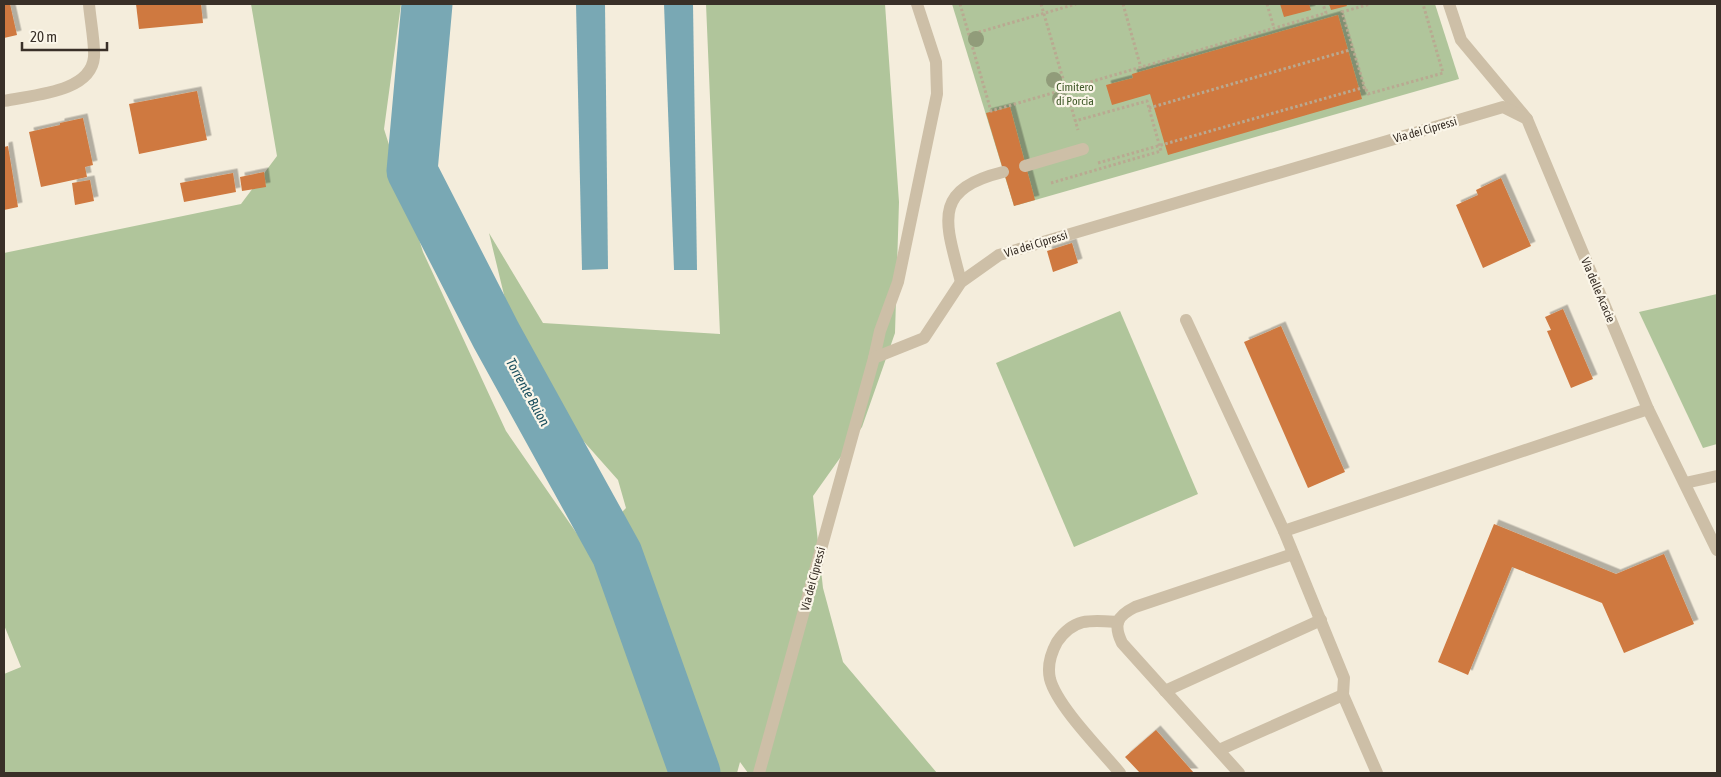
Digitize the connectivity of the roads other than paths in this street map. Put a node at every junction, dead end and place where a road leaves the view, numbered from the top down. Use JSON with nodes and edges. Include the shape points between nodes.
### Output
{"nodes":[{"id":1,"x":89,"y":4,"type":"edge"},
{"id":2,"x":917,"y":4,"type":"edge"},
{"id":3,"x":1449,"y":4,"type":"edge"},
{"id":4,"x":4,"y":101,"type":"edge"},
{"id":5,"x":1528,"y":119,"type":"junction"},
{"id":6,"x":1083,"y":149,"type":"road end"},
{"id":7,"x":1025,"y":166,"type":"dead end"},
{"id":8,"x":1003,"y":172,"type":"dead end"},
{"id":9,"x":961,"y":282,"type":"junction"},
{"id":10,"x":1186,"y":320,"type":"dead end"},
{"id":11,"x":874,"y":358,"type":"junction"},
{"id":12,"x":1648,"y":409,"type":"junction"},
{"id":13,"x":1717,"y":476,"type":"edge"},
{"id":14,"x":1685,"y":483,"type":"junction"},
{"id":15,"x":1284,"y":532,"type":"junction"},
{"id":16,"x":1717,"y":550,"type":"edge"},
{"id":17,"x":1293,"y":554,"type":"junction"},
{"id":18,"x":1321,"y":620,"type":"junction"},
{"id":19,"x":1118,"y":622,"type":"junction"},
{"id":20,"x":1165,"y":691,"type":"junction"},
{"id":21,"x":1343,"y":696,"type":"junction"},
{"id":22,"x":1219,"y":750,"type":"junction"},
{"id":23,"x":759,"y":773,"type":"edge"},
{"id":24,"x":1120,"y":773,"type":"edge"},
{"id":25,"x":1239,"y":773,"type":"edge"},
{"id":26,"x":1378,"y":773,"type":"edge"}],
"edges":[{"from":1,"to":4,"type":"street","via":[[94,58],[81,81],[66,88]]},
{"from":2,"to":11,"type":"street","via":[[936,62],[936,94],[898,282]]},
{"from":3,"to":5,"type":"street","name":"Via delle Acacie","via":[[1461,40]]},
{"from":5,"to":9,"type":"street","name":"Via dei Cipressi","via":[[1504,107],[998,255]]},
{"from":5,"to":12,"type":"street","name":"Via delle Acacie"},
{"from":6,"to":7,"type":"street"},
{"from":8,"to":9,"type":"street","via":[[966,186],[951,205],[949,232]]},
{"from":9,"to":11,"type":"street","name":"Via dei Cipressi","via":[[924,338]]},
{"from":10,"to":15,"type":"street"},
{"from":11,"to":23,"type":"street","name":"Via dei Cipressi"},
{"from":12,"to":14,"type":"street","name":"Via delle Acacie"},
{"from":12,"to":15,"type":"street"},
{"from":13,"to":14,"type":"street"},
{"from":14,"to":16,"type":"street","name":"Via delle Acacie"},
{"from":15,"to":17,"type":"street"},
{"from":17,"to":18,"type":"street"},
{"from":17,"to":19,"type":"street","via":[[1135,607],[1121,616]]},
{"from":18,"to":20,"type":"street"},
{"from":18,"to":21,"type":"street","via":[[1344,678]]},
{"from":19,"to":20,"type":"street","via":[[1122,643]]},
{"from":19,"to":24,"type":"street","via":[[1087,620],[1068,631],[1050,656],[1049,677],[1063,704]]},
{"from":20,"to":22,"type":"street"},
{"from":21,"to":22,"type":"street"},
{"from":21,"to":26,"type":"street"},
{"from":22,"to":25,"type":"street"}]}
